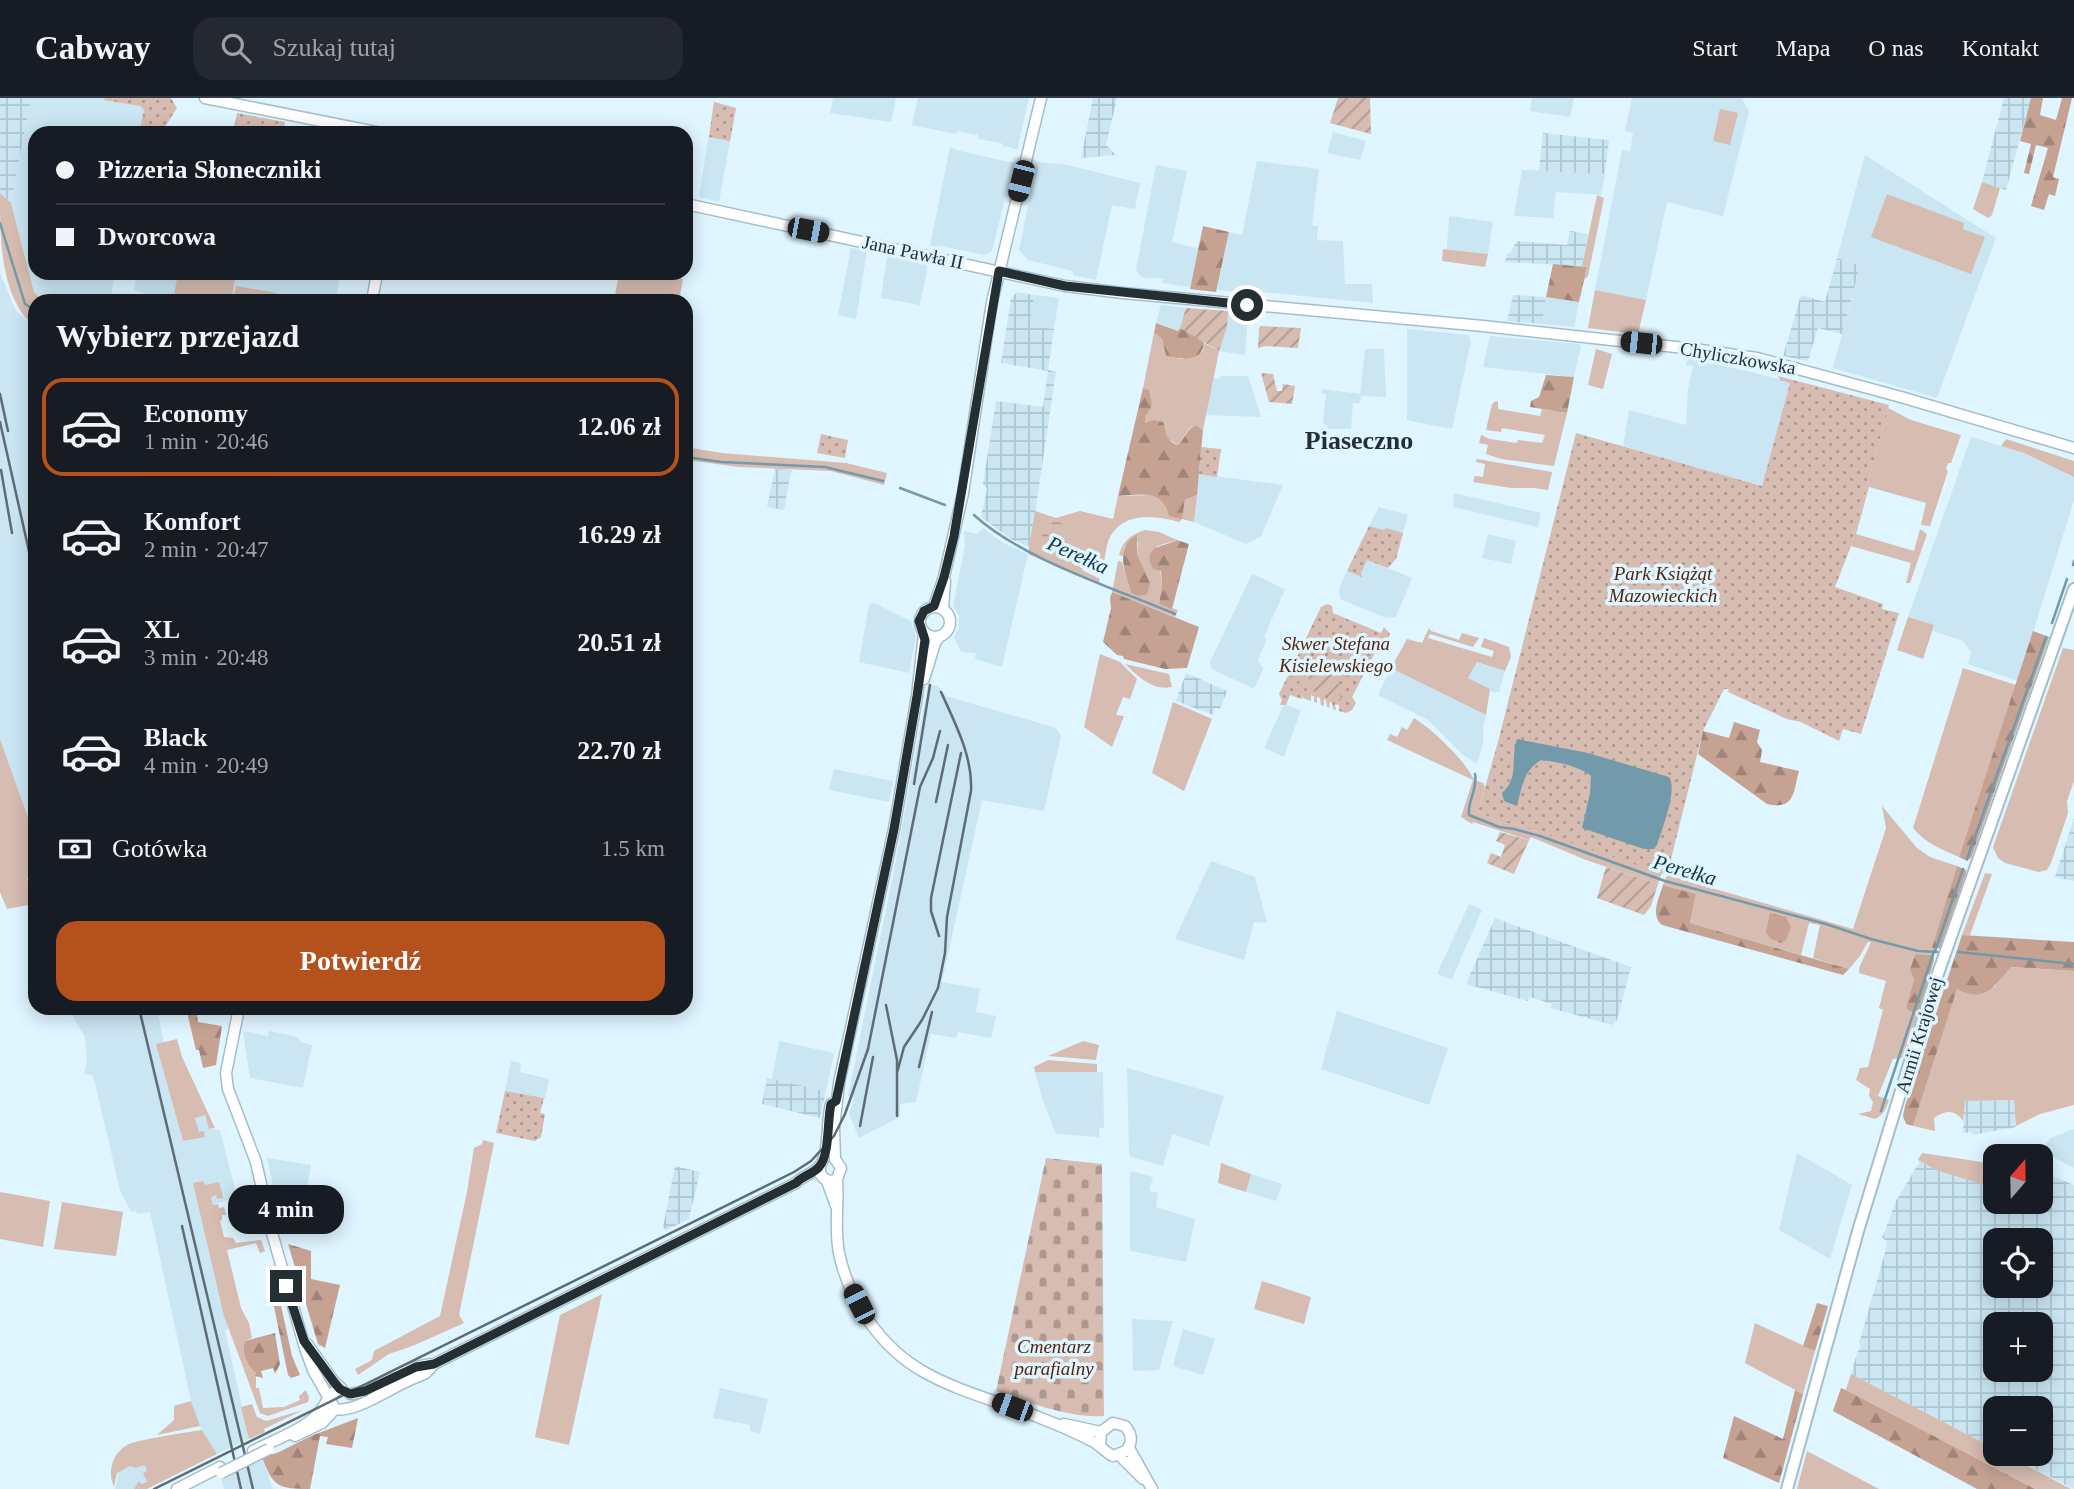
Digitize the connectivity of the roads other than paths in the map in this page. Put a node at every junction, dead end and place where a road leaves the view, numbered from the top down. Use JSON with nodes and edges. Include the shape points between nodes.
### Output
{"nodes":[{"id":1,"x":205,"y":98,"type":"edge"},
{"id":2,"x":1041,"y":98,"type":"edge"},
{"id":3,"x":346,"y":126,"type":"edge"},
{"id":4,"x":693,"y":205,"type":"edge"},
{"id":5,"x":999,"y":271,"type":"junction"},
{"id":6,"x":1392,"y":317,"type":"joint"},
{"id":7,"x":2074,"y":448,"type":"edge"},
{"id":8,"x":2074,"y":589,"type":"edge"},
{"id":9,"x":939,"y":607,"type":"junction"},
{"id":10,"x":924,"y":633,"type":"junction"},
{"id":11,"x":939,"y":637,"type":"junction"},
{"id":12,"x":917,"y":696,"type":"junction"},
{"id":13,"x":238,"y":1015,"type":"edge"},
{"id":14,"x":826,"y":1162,"type":"junction"},
{"id":15,"x":829,"y":1179,"type":"junction"},
{"id":16,"x":796,"y":1183,"type":"junction"},
{"id":17,"x":304,"y":1341,"type":"junction"},
{"id":18,"x":434,"y":1364,"type":"junction"},
{"id":19,"x":340,"y":1389,"type":"junction"},
{"id":20,"x":350,"y":1394,"type":"junction"},
{"id":21,"x":330,"y":1398,"type":"junction"},
{"id":22,"x":360,"y":1404,"type":"junction"},
{"id":23,"x":349,"y":1406,"type":"junction"},
{"id":24,"x":335,"y":1409,"type":"junction"},
{"id":25,"x":1040,"y":1418,"type":"junction"},
{"id":26,"x":321,"y":1423,"type":"junction"},
{"id":27,"x":1101,"y":1432,"type":"junction"},
{"id":28,"x":268,"y":1446,"type":"junction"},
{"id":29,"x":1100,"y":1446,"type":"junction"},
{"id":30,"x":1129,"y":1448,"type":"junction"},
{"id":31,"x":1119,"y":1455,"type":"junction"},
{"id":32,"x":220,"y":1470,"type":"junction"},
{"id":33,"x":1150,"y":1486,"type":"edge"},
{"id":34,"x":177,"y":1489,"type":"edge"},
{"id":35,"x":187,"y":1489,"type":"edge"},
{"id":36,"x":1787,"y":1489,"type":"edge"}],
"edges":[{"from":1,"to":3,"type":"street"},
{"from":2,"to":5,"type":"street"},
{"from":4,"to":5,"type":"street","name":"Jana Pawła II"},
{"from":5,"to":6,"type":"street","name":"Jana Pawła II","via":[[1117,293]]},
{"from":5,"to":9,"type":"street","via":[[963,494]]},
{"from":6,"to":7,"type":"street","name":"Chyliczkowska","via":[[1756,358]]},
{"from":8,"to":36,"type":"main road","name":"Armii Krajowej","via":[[1930,996],[1855,1242]]},
{"from":9,"to":10,"type":"street","via":[[928,608],[921,616]]},
{"from":9,"to":11,"type":"street","via":[[951,622]]},
{"from":10,"to":11,"type":"street"},
{"from":10,"to":12,"type":"street"},
{"from":11,"to":12,"type":"street"},
{"from":12,"to":14,"type":"street","via":[[894,829],[836,1101],[828,1116]]},
{"from":13,"to":17,"type":"street","via":[[226,1073],[228,1090],[256,1162]]},
{"from":14,"to":15,"type":"street","via":[[819,1172]]},
{"from":14,"to":15,"type":"street","via":[[841,1168]]},
{"from":14,"to":16,"type":"street"},
{"from":15,"to":16,"type":"street"},
{"from":15,"to":25,"type":"street","via":[[839,1200],[839,1253],[852,1291],[866,1317],[890,1345],[940,1380]]},
{"from":16,"to":18,"type":"street"},
{"from":17,"to":19,"type":"street"},
{"from":17,"to":21,"type":"street","via":[[313,1370]]},
{"from":18,"to":20,"type":"street"},
{"from":18,"to":22,"type":"street","via":[[426,1373]]},
{"from":19,"to":20,"type":"street"},
{"from":19,"to":21,"type":"street"},
{"from":20,"to":23,"type":"street"},
{"from":21,"to":24,"type":"street"},
{"from":21,"to":28,"type":"street","via":[[310,1421]]},
{"from":22,"to":23,"type":"street"},
{"from":22,"to":26,"type":"street"},
{"from":23,"to":24,"type":"street"},
{"from":24,"to":26,"type":"street"},
{"from":25,"to":27,"type":"street"},
{"from":25,"to":29,"type":"street"},
{"from":26,"to":28,"type":"street"},
{"from":27,"to":29,"type":"street"},
{"from":27,"to":30,"type":"street","via":[[1113,1423],[1125,1426],[1131,1436]]},
{"from":28,"to":32,"type":"street","bridge":true},
{"from":29,"to":31,"type":"street"},
{"from":30,"to":31,"type":"street"},
{"from":30,"to":33,"type":"street"},
{"from":31,"to":33,"type":"street"},
{"from":32,"to":34,"type":"street"},
{"from":32,"to":35,"type":"street"}]}
